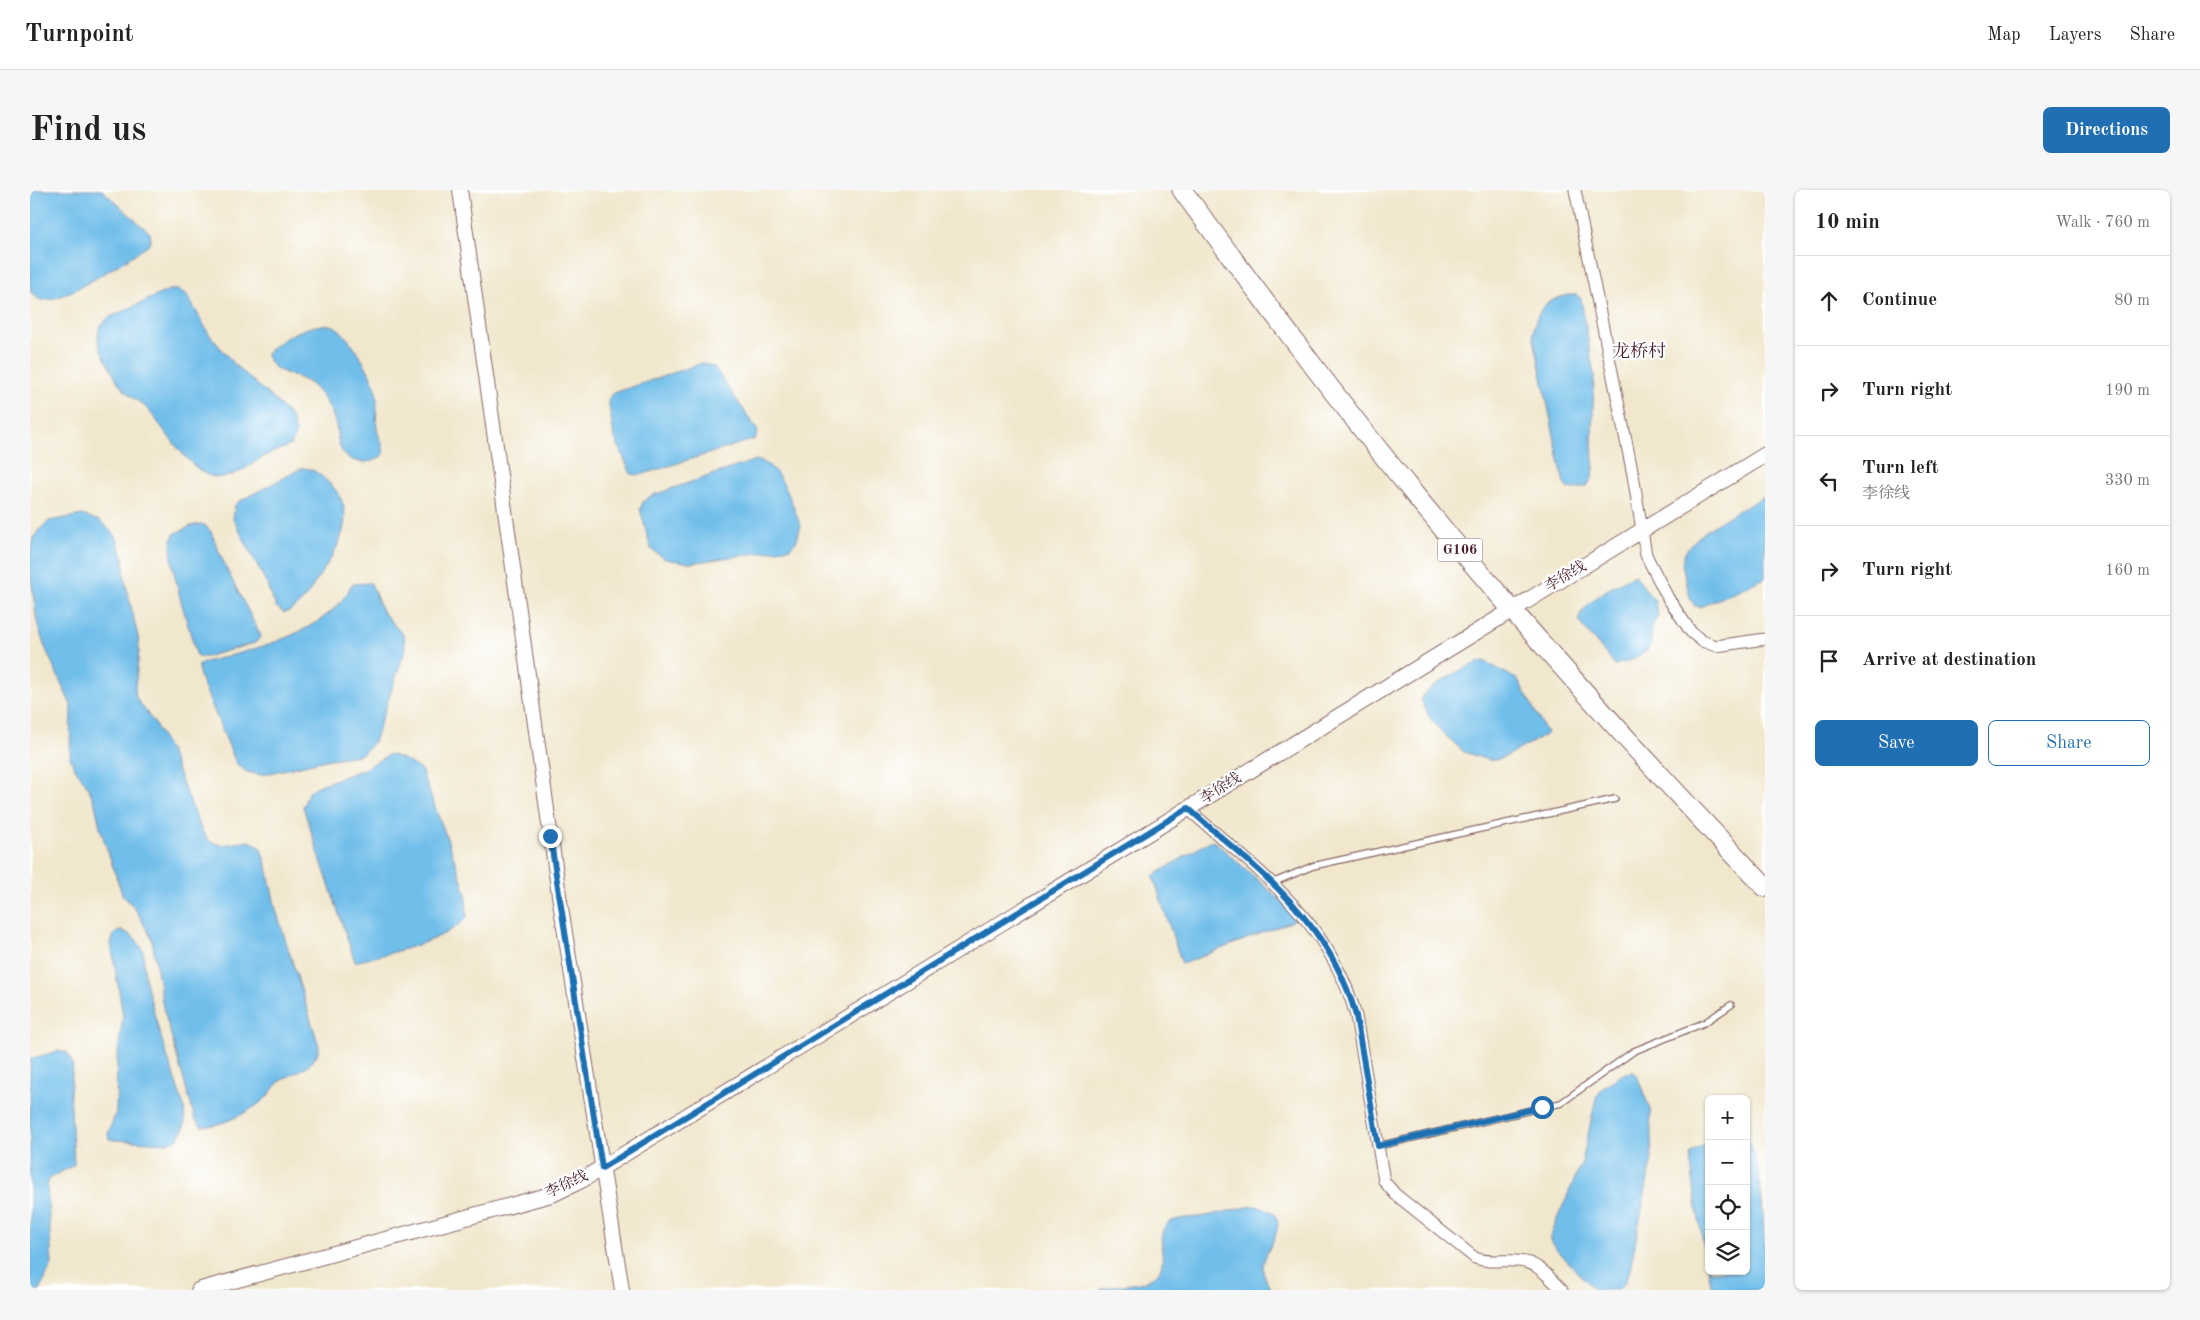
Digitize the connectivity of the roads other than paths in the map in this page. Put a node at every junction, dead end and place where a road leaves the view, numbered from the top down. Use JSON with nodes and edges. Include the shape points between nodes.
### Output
{"nodes":[{"id":1,"x":460,"y":190,"type":"edge"},
{"id":2,"x":1182,"y":190,"type":"edge"},
{"id":3,"x":1575,"y":190,"type":"edge"},
{"id":4,"x":1765,"y":455,"type":"edge"},
{"id":5,"x":1641,"y":531,"type":"junction"},
{"id":6,"x":1512,"y":610,"type":"junction"},
{"id":7,"x":1765,"y":639,"type":"edge"},
{"id":8,"x":1615,"y":799,"type":"dead end"},
{"id":9,"x":1188,"y":808,"type":"junction"},
{"id":10,"x":1272,"y":883,"type":"junction"},
{"id":11,"x":1765,"y":886,"type":"edge"},
{"id":12,"x":1731,"y":1005,"type":"dead end"},
{"id":13,"x":1378,"y":1146,"type":"junction"},
{"id":14,"x":602,"y":1168,"type":"junction"},
{"id":15,"x":199,"y":1290,"type":"edge"},
{"id":16,"x":622,"y":1290,"type":"edge"},
{"id":17,"x":1562,"y":1290,"type":"edge"}],
"edges":[{"from":1,"to":14,"type":"street","via":[[559,895]]},
{"from":2,"to":6,"type":"highway","number":"G106","via":[[1348,412]]},
{"from":3,"to":5,"type":"street"},
{"from":4,"to":5,"type":"main road","name":"李徐线"},
{"from":5,"to":6,"type":"main road","name":"李徐线"},
{"from":5,"to":7,"type":"street","via":[[1653,571],[1691,632],[1716,646]]},
{"from":6,"to":9,"type":"main road","name":"李徐线"},
{"from":6,"to":11,"type":"highway","number":"G106"},
{"from":8,"to":10,"type":"lane","via":[[1312,866]]},
{"from":9,"to":10,"type":"street"},
{"from":9,"to":14,"type":"main road","name":"李徐线"},
{"from":10,"to":13,"type":"street","via":[[1308,920],[1345,981],[1356,1016]]},
{"from":12,"to":13,"type":"lane","via":[[1704,1023],[1634,1050],[1561,1102]]},
{"from":13,"to":17,"type":"street","via":[[1384,1181],[1395,1194],[1475,1258],[1486,1262],[1529,1263]]},
{"from":14,"to":15,"type":"main road","name":"李徐线","via":[[553,1194]]},
{"from":14,"to":16,"type":"street"}]}
